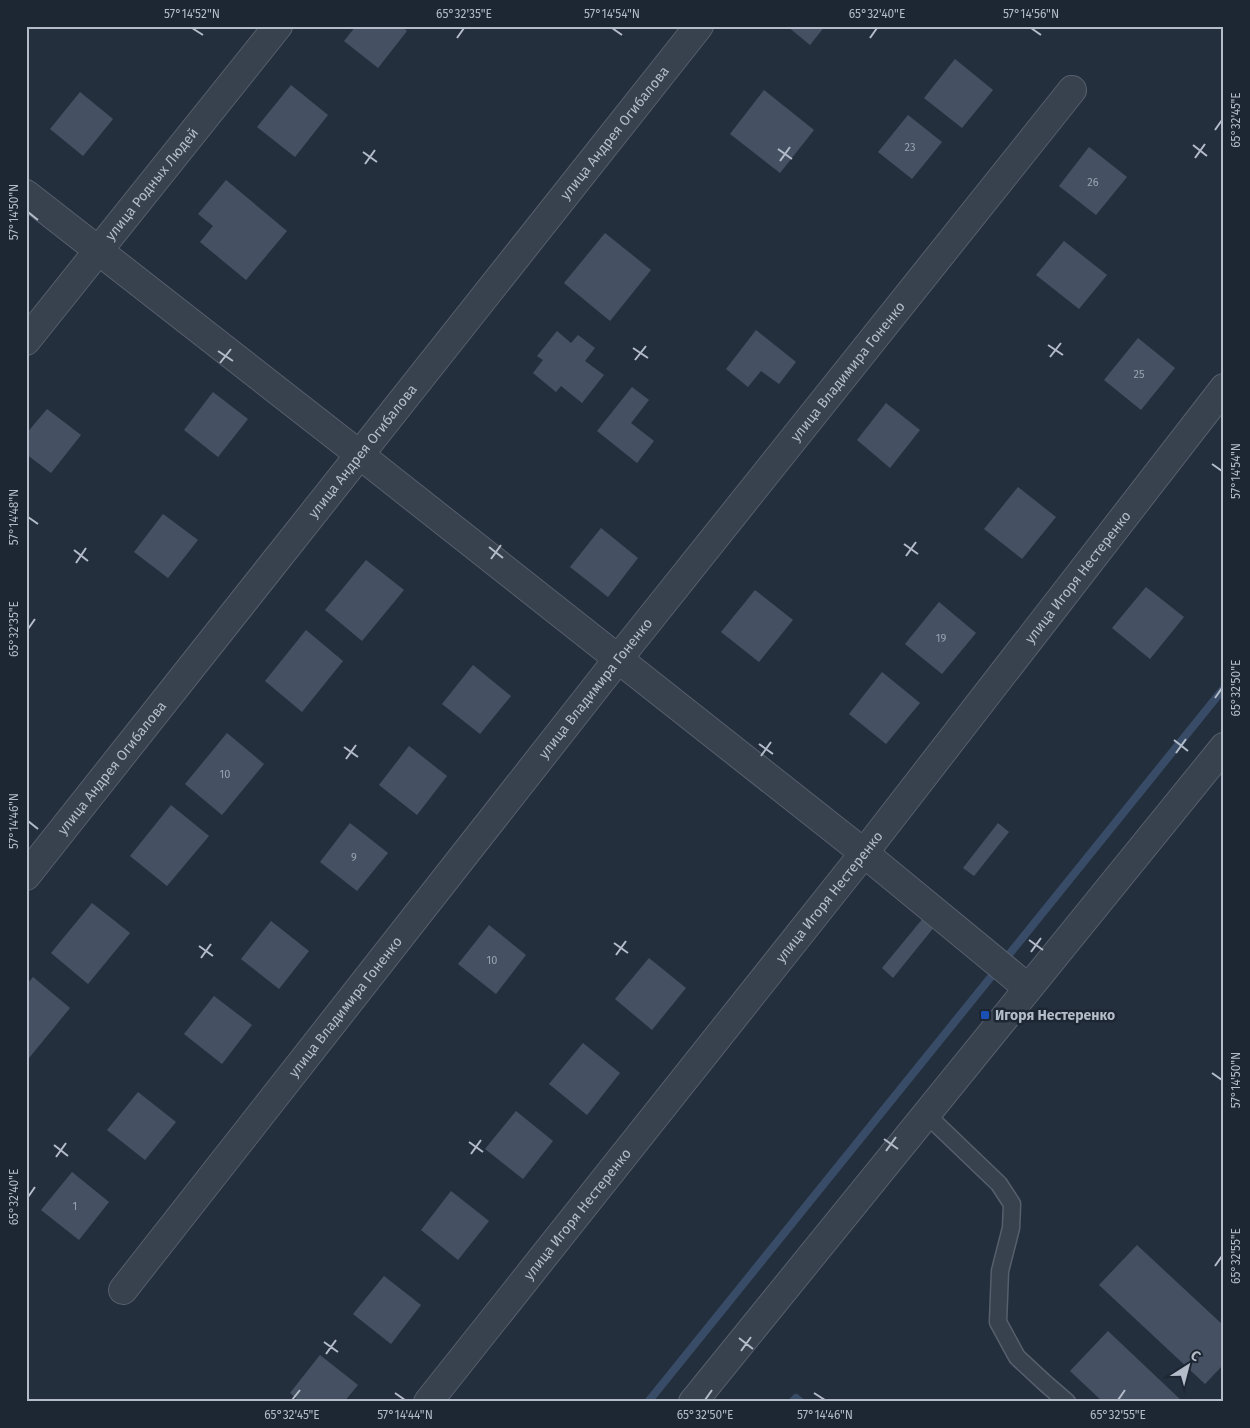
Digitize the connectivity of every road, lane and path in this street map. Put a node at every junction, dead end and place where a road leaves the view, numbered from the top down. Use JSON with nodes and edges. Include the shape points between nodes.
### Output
{"nodes":[{"id":1,"x":278,"y":26,"type":"edge"},
{"id":2,"x":699,"y":26,"type":"edge"},
{"id":3,"x":1072,"y":90,"type":"dead end"},
{"id":4,"x":26,"y":194,"type":"edge"},
{"id":5,"x":99,"y":250,"type":"junction"},
{"id":6,"x":26,"y":341,"type":"edge"},
{"id":7,"x":1224,"y":388,"type":"edge"},
{"id":8,"x":360,"y":454,"type":"junction"},
{"id":9,"x":618,"y":659,"type":"junction"},
{"id":10,"x":1224,"y":747,"type":"edge"},
{"id":11,"x":864,"y":853,"type":"junction"},
{"id":12,"x":26,"y":876,"type":"edge"},
{"id":13,"x":1028,"y":988,"type":"junction"},
{"id":14,"x":926,"y":1114,"type":"junction"},
{"id":15,"x":123,"y":1290,"type":"dead end"},
{"id":16,"x":428,"y":1402,"type":"edge"},
{"id":17,"x":692,"y":1402,"type":"edge"},
{"id":18,"x":1068,"y":1402,"type":"edge"}],
"edges":[{"from":1,"to":5,"type":"street","name":"улица Родных Людей"},
{"from":2,"to":8,"type":"street","name":"улица Андрея Огибалова"},
{"from":3,"to":9,"type":"street","name":"улица Владимира Гоненко"},
{"from":4,"to":5,"type":"street"},
{"from":5,"to":6,"type":"street","name":"улица Родных Людей"},
{"from":5,"to":8,"type":"street"},
{"from":7,"to":11,"type":"street","name":"улица Игоря Нестеренко"},
{"from":8,"to":9,"type":"street"},
{"from":8,"to":12,"type":"street","name":"улица Андрея Огибалова"},
{"from":9,"to":11,"type":"street"},
{"from":9,"to":15,"type":"street","name":"улица Владимира Гоненко"},
{"from":10,"to":13,"type":"street"},
{"from":11,"to":13,"type":"street"},
{"from":11,"to":16,"type":"street","name":"улица Игоря Нестеренко"},
{"from":13,"to":14,"type":"street"},
{"from":14,"to":17,"type":"street"},
{"from":14,"to":18,"type":"lane","via":[[999,1184],[1012,1204],[1011,1228],[1000,1271],[998,1322],[1017,1357]]}]}
